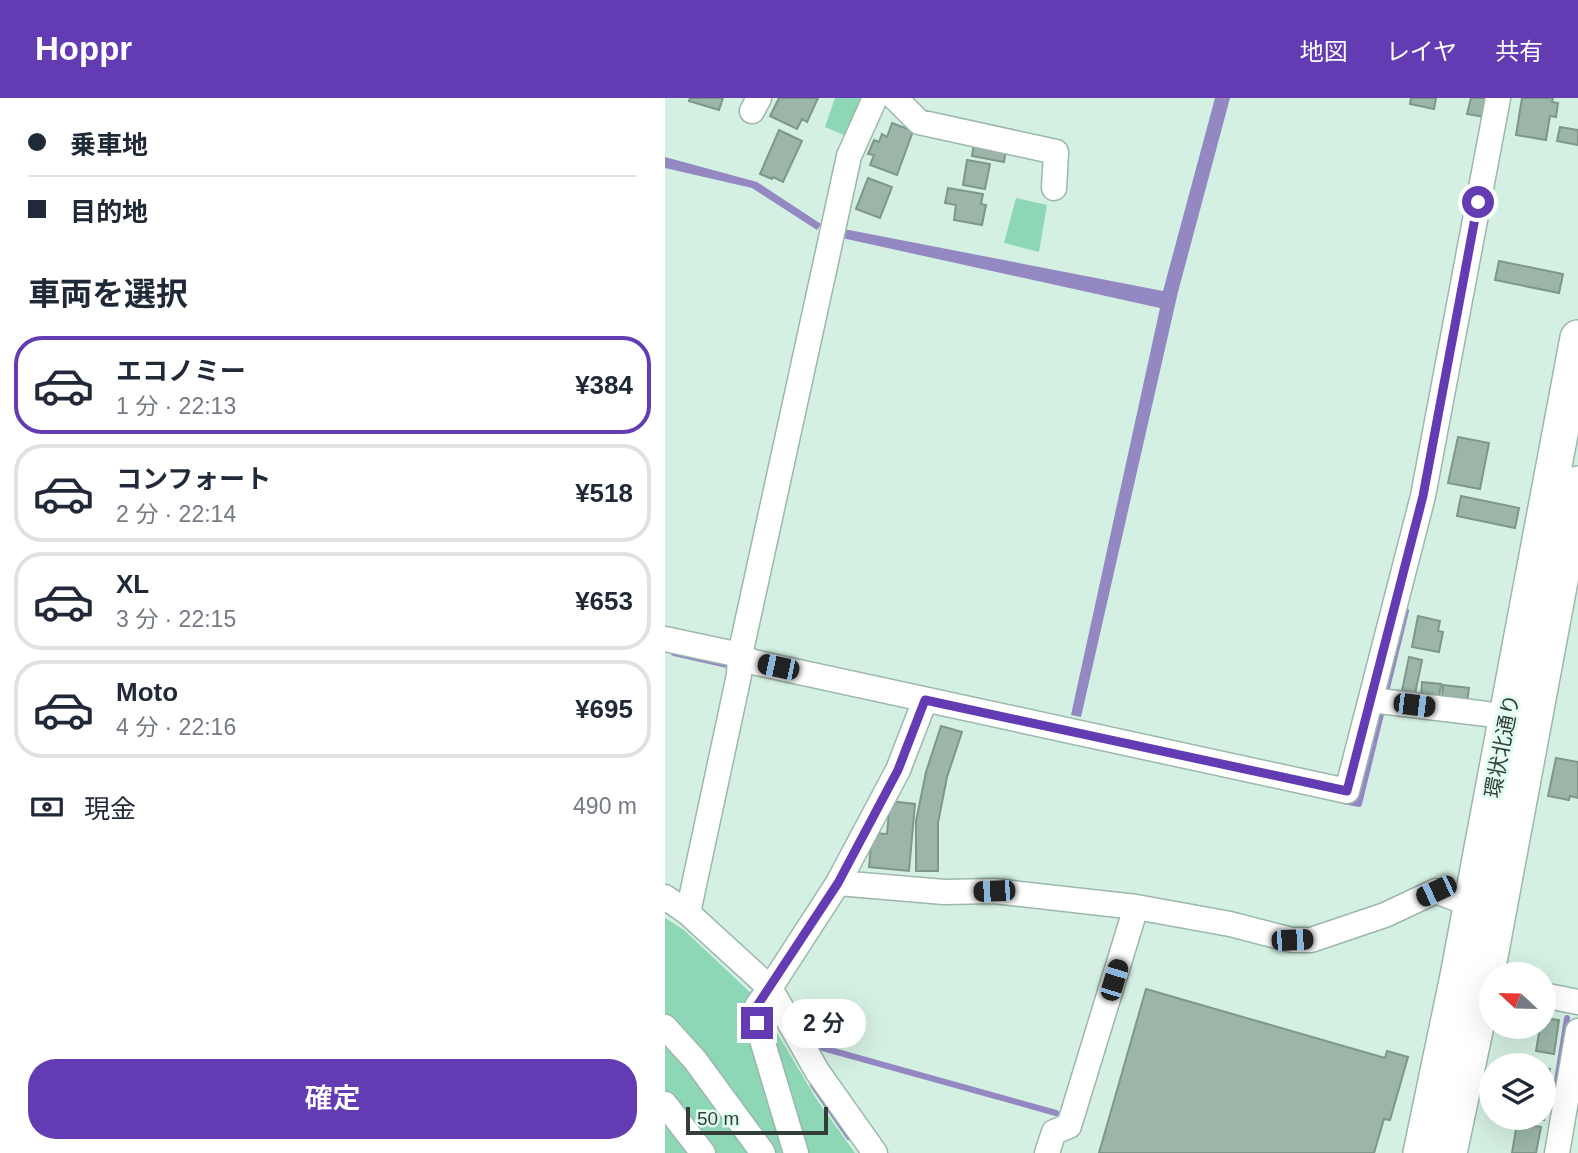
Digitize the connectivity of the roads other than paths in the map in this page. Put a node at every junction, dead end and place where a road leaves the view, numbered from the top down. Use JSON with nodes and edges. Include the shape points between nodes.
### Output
{"nodes":[{"id":1,"x":875,"y":98,"type":"edge"},
{"id":2,"x":895,"y":98,"type":"edge"},
{"id":3,"x":1498,"y":98,"type":"edge"},
{"id":4,"x":1054,"y":188,"type":"dead end"},
{"id":5,"x":1578,"y":338,"type":"edge"},
{"id":6,"x":1578,"y":484,"type":"edge"},
{"id":7,"x":665,"y":639,"type":"edge"},
{"id":8,"x":740,"y":655,"type":"junction"},
{"id":9,"x":1381,"y":701,"type":"junction"},
{"id":10,"x":922,"y":707,"type":"junction"},
{"id":11,"x":1507,"y":719,"type":"junction"},
{"id":12,"x":838,"y":883,"type":"junction"},
{"id":13,"x":665,"y":897,"type":"edge"},
{"id":14,"x":1472,"y":905,"type":"junction"},
{"id":15,"x":1136,"y":907,"type":"junction"},
{"id":16,"x":688,"y":913,"type":"junction"},
{"id":17,"x":1478,"y":981,"type":"edge"},
{"id":18,"x":764,"y":997,"type":"junction"},
{"id":19,"x":1556,"y":998,"type":"edge"},
{"id":20,"x":1578,"y":1002,"type":"edge"},
{"id":21,"x":665,"y":1027,"type":"edge"},
{"id":22,"x":1578,"y":1031,"type":"edge"},
{"id":23,"x":665,"y":1104,"type":"edge"},
{"id":24,"x":703,"y":1153,"type":"edge"},
{"id":25,"x":763,"y":1153,"type":"edge"},
{"id":26,"x":796,"y":1153,"type":"edge"},
{"id":27,"x":875,"y":1153,"type":"edge"},
{"id":28,"x":1047,"y":1153,"type":"edge"},
{"id":29,"x":1421,"y":1153,"type":"edge"},
{"id":30,"x":1449,"y":1153,"type":"edge"},
{"id":31,"x":1557,"y":1153,"type":"edge"}],
"edges":[{"from":1,"to":8,"type":"street","via":[[849,156]]},
{"from":2,"to":4,"type":"street","via":[[919,121],[1056,152]]},
{"from":3,"to":9,"type":"street"},
{"from":5,"to":11,"type":"highway","name":"環状北通り"},
{"from":6,"to":17,"type":"highway","name":"環状北通り"},
{"from":7,"to":8,"type":"street"},
{"from":8,"to":10,"type":"street"},
{"from":8,"to":16,"type":"street"},
{"from":9,"to":10,"type":"street","via":[[1347,791]]},
{"from":9,"to":11,"type":"street"},
{"from":10,"to":12,"type":"street","via":[[898,770]]},
{"from":11,"to":14,"type":"highway","name":"環状北通り"},
{"from":12,"to":15,"type":"street","via":[[944,892],[994,891]]},
{"from":12,"to":18,"type":"street"},
{"from":13,"to":16,"type":"street"},
{"from":14,"to":15,"type":"street","via":[[1436,891],[1385,915],[1311,940],[1292,940]]},
{"from":14,"to":17,"type":"highway","name":"環状北通り"},
{"from":15,"to":28,"type":"street","via":[[1069,1126],[1053,1132]]},
{"from":16,"to":18,"type":"street"},
{"from":17,"to":29,"type":"highway","name":"環状北通り"},
{"from":17,"to":30,"type":"highway","name":"環状北通り"},
{"from":18,"to":26,"type":"street","via":[[757,1023]]},
{"from":18,"to":27,"type":"street"},
{"from":19,"to":20,"type":"street"},
{"from":21,"to":25,"type":"street"},
{"from":22,"to":31,"type":"street"},
{"from":23,"to":24,"type":"street"}]}
